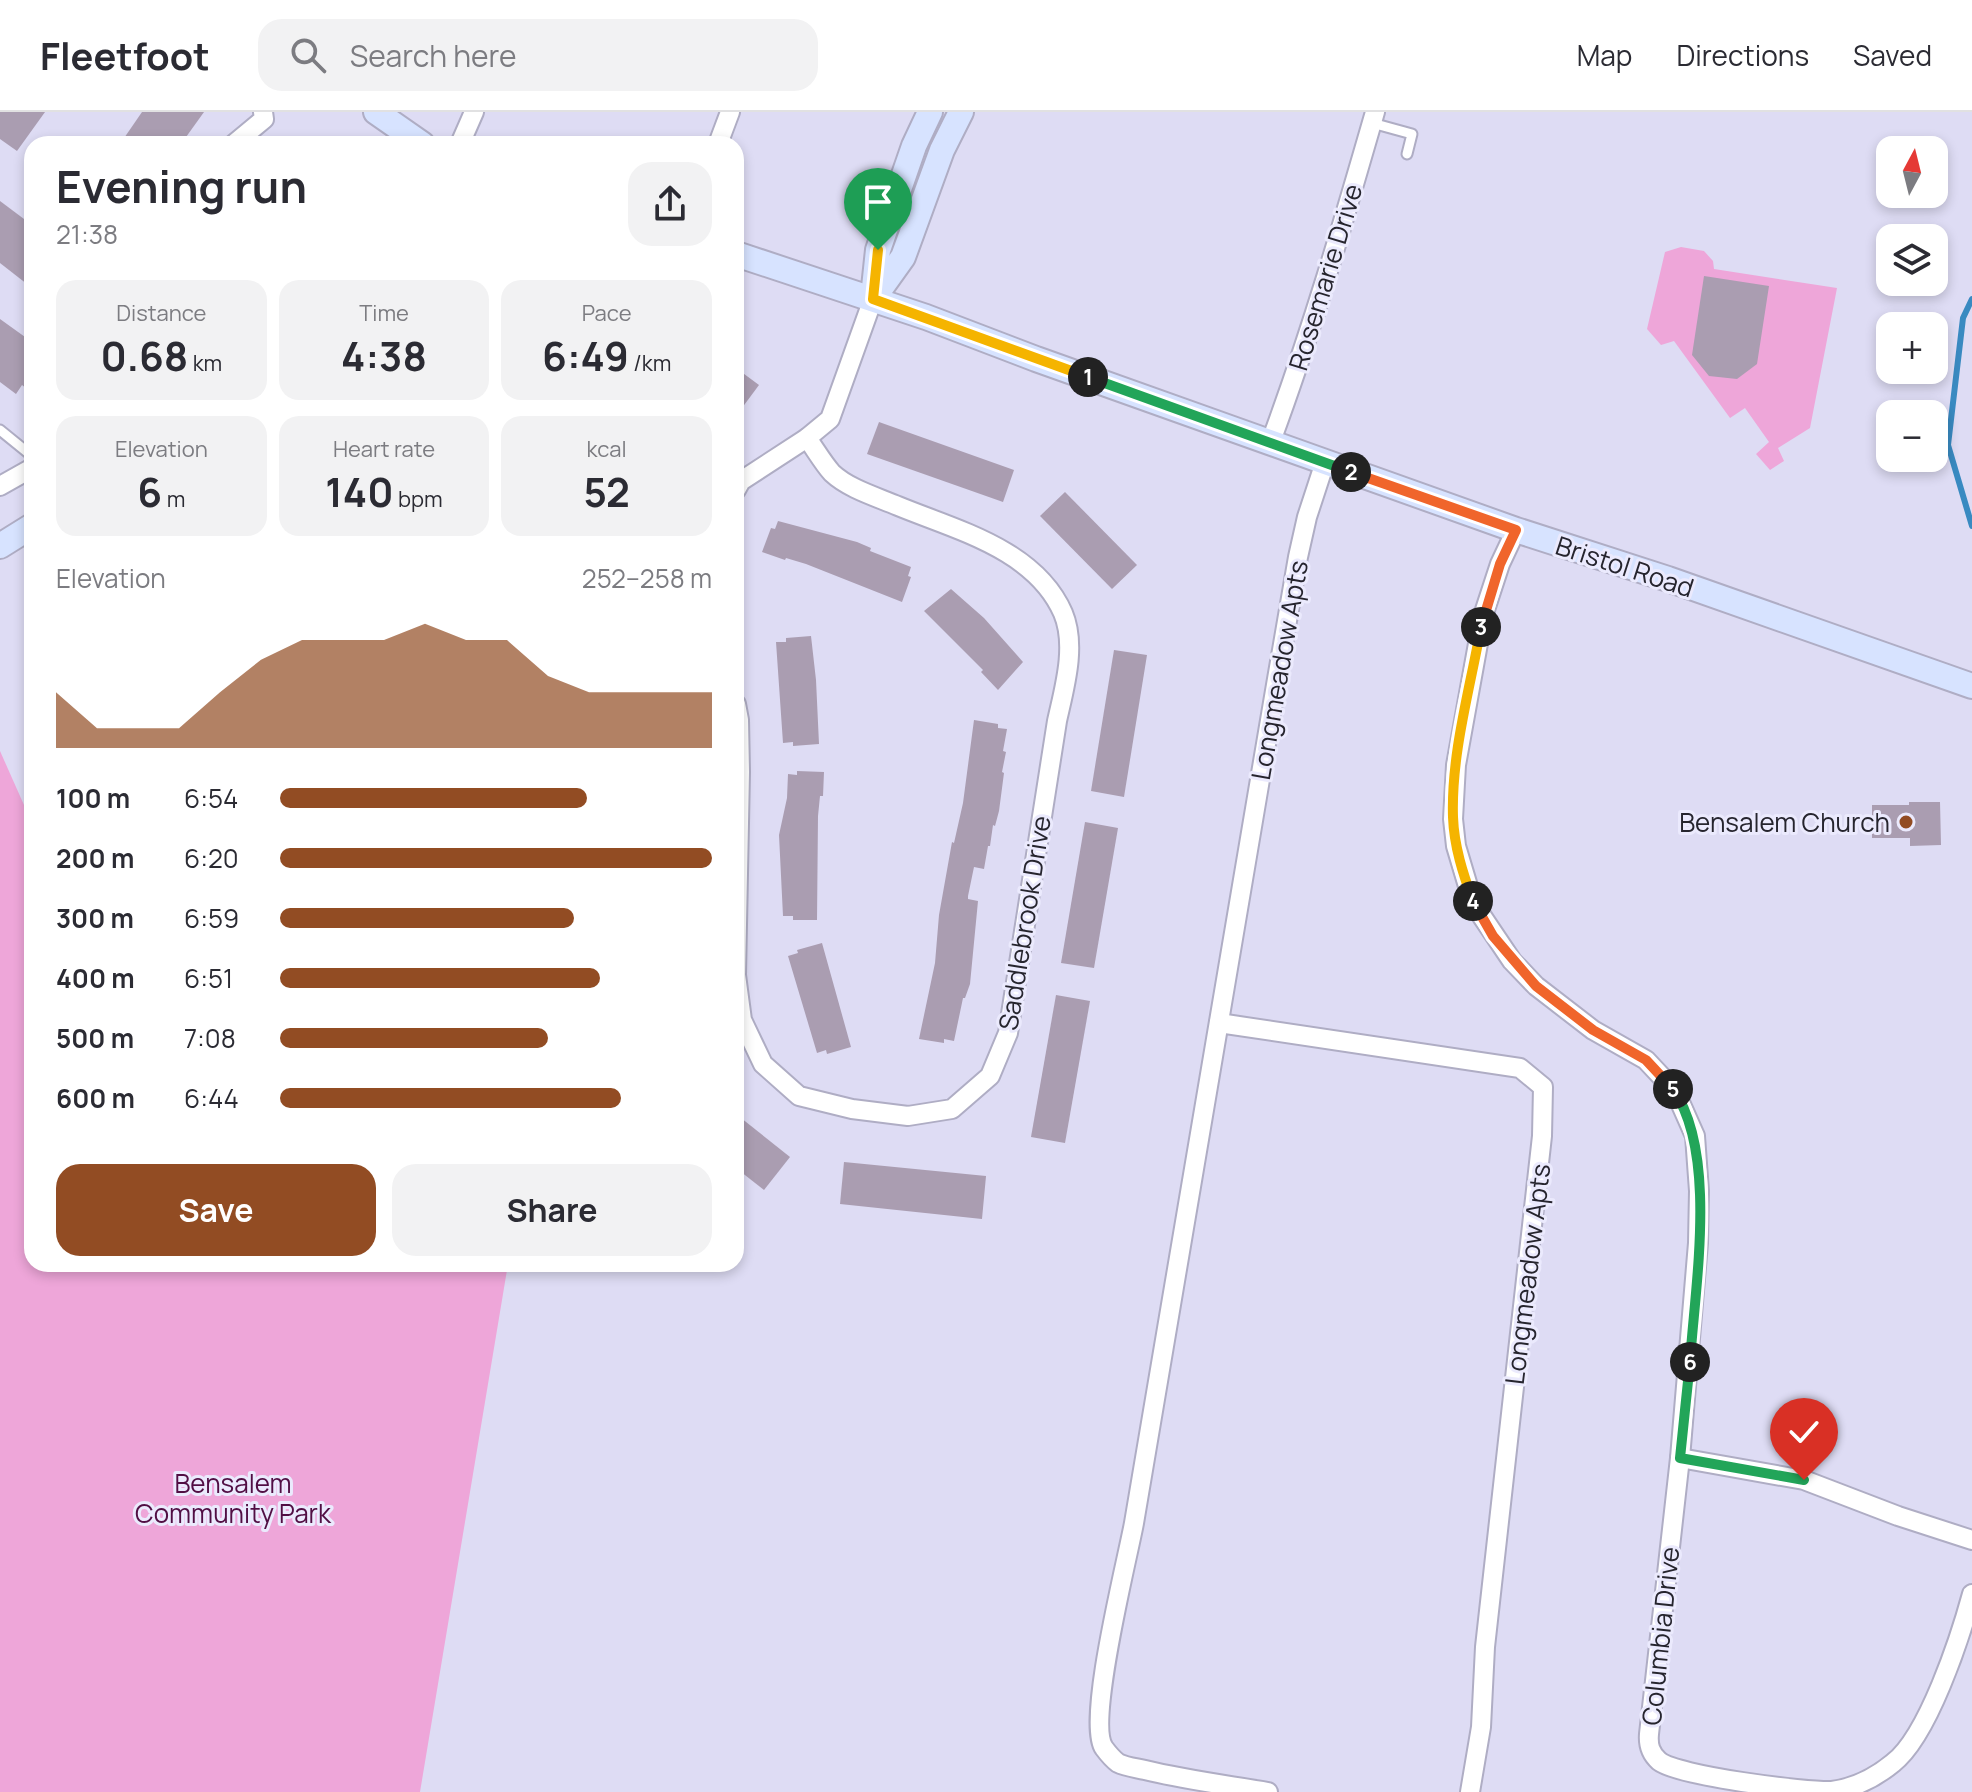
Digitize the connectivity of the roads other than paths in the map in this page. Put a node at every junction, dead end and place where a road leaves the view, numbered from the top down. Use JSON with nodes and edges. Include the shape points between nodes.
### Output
{"nodes":[{"id":1,"x":263,"y":112,"type":"edge"},
{"id":2,"x":376,"y":112,"type":"edge"},
{"id":3,"x":474,"y":112,"type":"edge"},
{"id":4,"x":730,"y":112,"type":"edge"},
{"id":5,"x":930,"y":112,"type":"edge"},
{"id":6,"x":961,"y":112,"type":"edge"},
{"id":7,"x":1374,"y":117,"type":"edge"},
{"id":8,"x":244,"y":136,"type":"edge"},
{"id":9,"x":410,"y":136,"type":"edge"},
{"id":10,"x":464,"y":136,"type":"edge"},
{"id":11,"x":721,"y":136,"type":"edge"},
{"id":12,"x":1407,"y":154,"type":"dead end"},
{"id":13,"x":744,"y":257,"type":"edge"},
{"id":14,"x":873,"y":299,"type":"junction"},
{"id":15,"x":0,"y":430,"type":"edge"},
{"id":16,"x":807,"y":438,"type":"junction"},
{"id":17,"x":1271,"y":441,"type":"junction"},
{"id":18,"x":24,"y":450,"type":"edge"},
{"id":19,"x":1325,"y":462,"type":"junction"},
{"id":20,"x":24,"y":472,"type":"edge"},
{"id":21,"x":744,"y":479,"type":"edge"},
{"id":22,"x":0,"y":486,"type":"edge"},
{"id":23,"x":1516,"y":530,"type":"junction"},
{"id":24,"x":24,"y":531,"type":"edge"},
{"id":25,"x":0,"y":546,"type":"edge"},
{"id":26,"x":1972,"y":686,"type":"edge"},
{"id":27,"x":1219,"y":1023,"type":"junction"},
{"id":28,"x":744,"y":1026,"type":"edge"},
{"id":29,"x":1680,"y":1458,"type":"junction"},
{"id":30,"x":1972,"y":1540,"type":"edge"},
{"id":31,"x":1972,"y":1594,"type":"edge"},
{"id":32,"x":1268,"y":1792,"type":"edge"},
{"id":33,"x":1470,"y":1792,"type":"edge"}],
"edges":[{"from":1,"to":8,"type":"street","via":[[264,119]]},
{"from":2,"to":9,"type":"main road"},
{"from":3,"to":10,"type":"street"},
{"from":4,"to":11,"type":"street"},
{"from":5,"to":14,"type":"main road","via":[[878,250]]},
{"from":6,"to":14,"type":"main road","via":[[903,257]]},
{"from":7,"to":12,"type":"lane","via":[[1412,134]]},
{"from":7,"to":17,"type":"street","name":"Rosemarie Drive"},
{"from":13,"to":14,"type":"main road","name":"Bristol Road"},
{"from":14,"to":16,"type":"street","via":[[830,419]]},
{"from":14,"to":17,"type":"main road","name":"Bristol Road"},
{"from":15,"to":18,"type":"lane"},
{"from":16,"to":21,"type":"street"},
{"from":16,"to":28,"type":"street","name":"Saddlebrook Drive","via":[[834,474],[865,493],[997,546],[1043,580],[1064,614],[1067,676],[1008,1033],[990,1076],[952,1109],[908,1116],[852,1109],[799,1096],[763,1064]]},
{"from":17,"to":19,"type":"main road","name":"Bristol Road"},
{"from":19,"to":23,"type":"main road","name":"Bristol Road"},
{"from":19,"to":27,"type":"street","name":"Longmeadow Apts","via":[[1298,557]]},
{"from":20,"to":22,"type":"street"},
{"from":23,"to":26,"type":"main road","name":"Bristol Road"},
{"from":23,"to":29,"type":"street","name":"Columbia Drive","via":[[1483,616],[1456,765],[1456,846],[1473,903],[1512,961],[1593,1030],[1646,1060],[1675,1091],[1695,1136],[1698,1243]]},
{"from":24,"to":25,"type":"main road"},
{"from":27,"to":32,"type":"street","name":"Longmeadow Apts","via":[[1103,1683],[1099,1737],[1118,1763]]},
{"from":27,"to":33,"type":"street","name":"Longmeadow Apts","via":[[1520,1068],[1543,1087],[1481,1727]]},
{"from":29,"to":30,"type":"street","via":[[1804,1480]]},
{"from":29,"to":31,"type":"street","name":"Columbia Drive","via":[[1648,1746],[1672,1769],[1806,1791],[1834,1790],[1879,1774],[1911,1745],[1921,1727]]}]}
